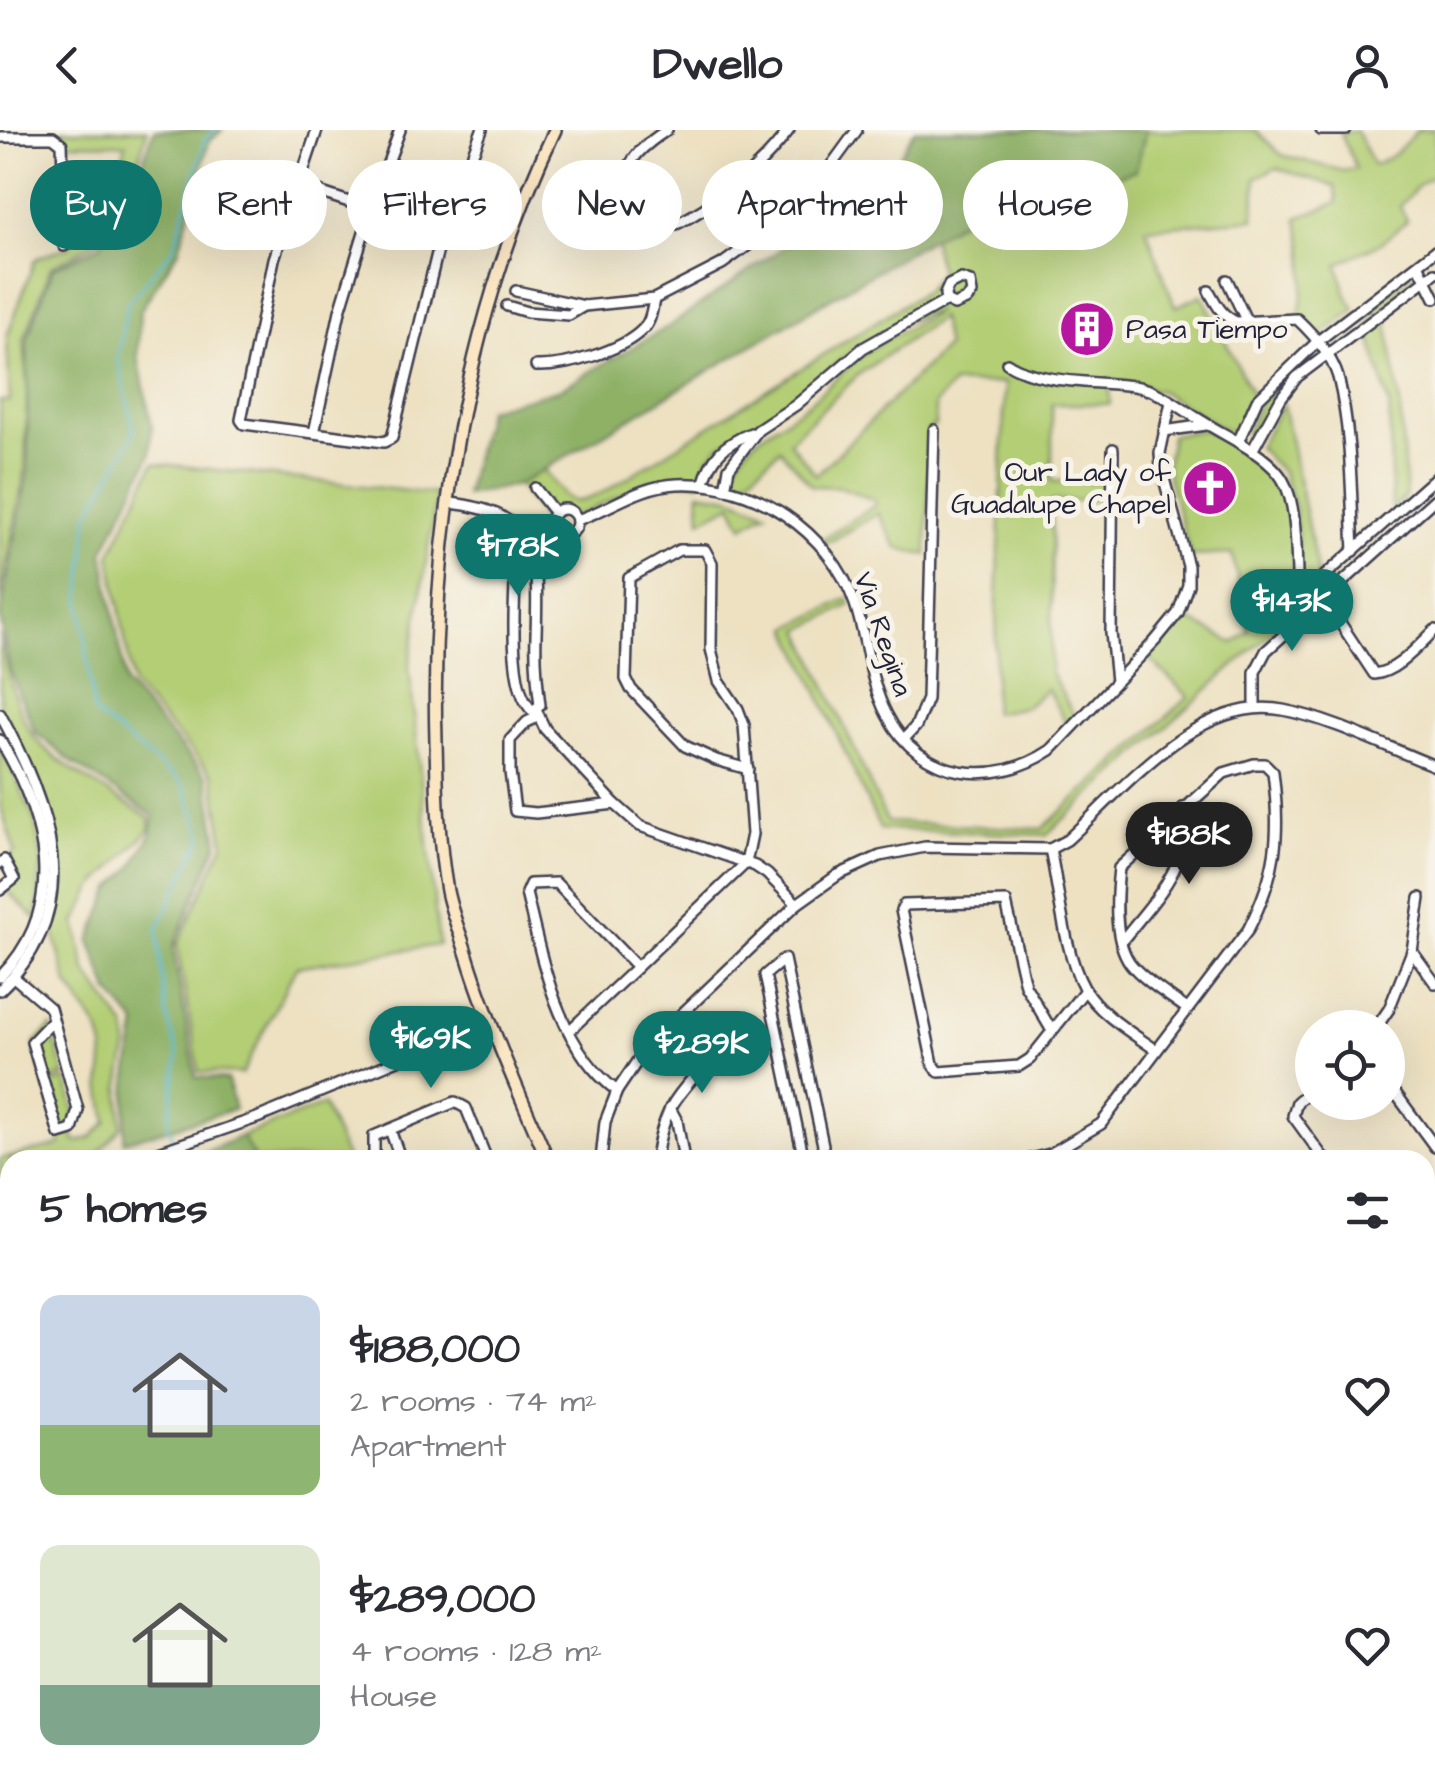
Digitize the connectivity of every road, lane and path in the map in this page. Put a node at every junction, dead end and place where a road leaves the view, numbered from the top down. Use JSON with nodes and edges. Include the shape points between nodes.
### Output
{"nodes":[{"id":1,"x":317,"y":130,"type":"edge"},
{"id":2,"x":400,"y":130,"type":"edge"},
{"id":3,"x":482,"y":130,"type":"edge"},
{"id":4,"x":555,"y":130,"type":"edge"},
{"id":5,"x":666,"y":130,"type":"edge"},
{"id":6,"x":789,"y":130,"type":"edge"},
{"id":7,"x":857,"y":130,"type":"edge"},
{"id":8,"x":1321,"y":130,"type":"edge"},
{"id":9,"x":1346,"y":130,"type":"edge"},
{"id":10,"x":0,"y":136,"type":"edge"},
{"id":11,"x":63,"y":160,"type":"edge"},
{"id":12,"x":307,"y":160,"type":"edge"},
{"id":13,"x":389,"y":160,"type":"edge"},
{"id":14,"x":470,"y":160,"type":"edge"},
{"id":15,"x":632,"y":160,"type":"edge"},
{"id":16,"x":682,"y":219,"type":"edge"},
{"id":17,"x":277,"y":250,"type":"edge"},
{"id":18,"x":358,"y":250,"type":"edge"},
{"id":19,"x":438,"y":250,"type":"edge"},
{"id":20,"x":1435,"y":251,"type":"edge"},
{"id":21,"x":1419,"y":266,"type":"junction"},
{"id":22,"x":1431,"y":277,"type":"edge"},
{"id":23,"x":1227,"y":280,"type":"dead end"},
{"id":24,"x":516,"y":291,"type":"dead end"},
{"id":25,"x":1209,"y":291,"type":"dead end"},
{"id":26,"x":1435,"y":298,"type":"edge"},
{"id":27,"x":654,"y":299,"type":"junction"},
{"id":28,"x":946,"y":301,"type":"dead end"},
{"id":29,"x":507,"y":306,"type":"dead end"},
{"id":30,"x":584,"y":306,"type":"junction"},
{"id":31,"x":1247,"y":322,"type":"junction"},
{"id":32,"x":1318,"y":341,"type":"junction"},
{"id":33,"x":1327,"y":352,"type":"junction"},
{"id":34,"x":1007,"y":363,"type":"dead end"},
{"id":35,"x":536,"y":366,"type":"dead end"},
{"id":36,"x":1171,"y":402,"type":"junction"},
{"id":37,"x":1208,"y":425,"type":"junction"},
{"id":38,"x":758,"y":430,"type":"junction"},
{"id":39,"x":934,"y":430,"type":"dead end"},
{"id":40,"x":1164,"y":431,"type":"junction"},
{"id":41,"x":314,"y":433,"type":"junction"},
{"id":42,"x":1238,"y":442,"type":"junction"},
{"id":43,"x":1113,"y":449,"type":"dead end"},
{"id":44,"x":1252,"y":451,"type":"junction"},
{"id":45,"x":1435,"y":478,"type":"edge"},
{"id":46,"x":703,"y":485,"type":"junction"},
{"id":47,"x":535,"y":488,"type":"dead end"},
{"id":48,"x":725,"y":489,"type":"junction"},
{"id":49,"x":1435,"y":499,"type":"edge"},
{"id":50,"x":450,"y":503,"type":"junction"},
{"id":51,"x":555,"y":513,"type":"junction"},
{"id":52,"x":576,"y":520,"type":"junction"},
{"id":53,"x":518,"y":528,"type":"junction"},
{"id":54,"x":1354,"y":551,"type":"junction"},
{"id":55,"x":1325,"y":600,"type":"junction"},
{"id":56,"x":1435,"y":630,"type":"edge"},
{"id":57,"x":1116,"y":681,"type":"junction"},
{"id":58,"x":1255,"y":708,"type":"junction"},
{"id":59,"x":537,"y":713,"type":"junction"},
{"id":60,"x":0,"y":714,"type":"edge"},
{"id":61,"x":905,"y":738,"type":"junction"},
{"id":62,"x":0,"y":740,"type":"edge"},
{"id":63,"x":1435,"y":766,"type":"edge"},
{"id":64,"x":748,"y":769,"type":"junction"},
{"id":65,"x":26,"y":778,"type":"junction"},
{"id":66,"x":615,"y":804,"type":"junction"},
{"id":67,"x":1183,"y":808,"type":"junction"},
{"id":68,"x":1050,"y":849,"type":"junction"},
{"id":69,"x":0,"y":862,"type":"edge"},
{"id":70,"x":746,"y":863,"type":"junction"},
{"id":71,"x":0,"y":890,"type":"edge"},
{"id":72,"x":1420,"y":898,"type":"dead end"},
{"id":73,"x":798,"y":904,"type":"junction"},
{"id":74,"x":1121,"y":942,"type":"junction"},
{"id":75,"x":1412,"y":952,"type":"junction"},
{"id":76,"x":637,"y":967,"type":"junction"},
{"id":77,"x":9,"y":976,"type":"edge"},
{"id":78,"x":1435,"y":984,"type":"edge"},
{"id":79,"x":0,"y":990,"type":"edge"},
{"id":80,"x":1085,"y":990,"type":"junction"},
{"id":81,"x":1187,"y":1009,"type":"junction"},
{"id":82,"x":1388,"y":1010,"type":"edge"},
{"id":83,"x":52,"y":1021,"type":"junction"},
{"id":84,"x":490,"y":1022,"type":"junction"},
{"id":85,"x":798,"y":1026,"type":"junction"},
{"id":86,"x":569,"y":1031,"type":"junction"},
{"id":87,"x":1052,"y":1032,"type":"junction"},
{"id":88,"x":778,"y":1035,"type":"junction"},
{"id":89,"x":1156,"y":1050,"type":"junction"},
{"id":90,"x":707,"y":1064,"type":"dead end"},
{"id":91,"x":69,"y":1078,"type":"junction"},
{"id":92,"x":44,"y":1083,"type":"junction"},
{"id":93,"x":617,"y":1091,"type":"junction"},
{"id":94,"x":814,"y":1106,"type":"junction"},
{"id":95,"x":1405,"y":1106,"type":"edge"},
{"id":96,"x":670,"y":1108,"type":"junction"},
{"id":97,"x":795,"y":1116,"type":"junction"},
{"id":98,"x":1296,"y":1120,"type":"edge"},
{"id":99,"x":390,"y":1130,"type":"junction"},
{"id":100,"x":1435,"y":1147,"type":"edge"},
{"id":101,"x":164,"y":1150,"type":"edge"},
{"id":102,"x":374,"y":1150,"type":"edge"},
{"id":103,"x":397,"y":1150,"type":"edge"},
{"id":104,"x":483,"y":1150,"type":"edge"},
{"id":105,"x":544,"y":1150,"type":"edge"},
{"id":106,"x":601,"y":1150,"type":"edge"},
{"id":107,"x":657,"y":1150,"type":"edge"},
{"id":108,"x":682,"y":1150,"type":"edge"},
{"id":109,"x":802,"y":1150,"type":"edge"},
{"id":110,"x":822,"y":1150,"type":"edge"},
{"id":111,"x":1056,"y":1150,"type":"edge"},
{"id":112,"x":1318,"y":1150,"type":"edge"}],
"edges":[{"from":1,"to":12,"type":"street"},
{"from":2,"to":13,"type":"street"},
{"from":3,"to":14,"type":"street"},
{"from":4,"to":50,"type":"street","via":[[494,287],[466,398]]},
{"from":5,"to":15,"type":"street"},
{"from":6,"to":16,"type":"street","via":[[751,174]]},
{"from":7,"to":27,"type":"street","via":[[814,189],[778,224],[722,264]]},
{"from":8,"to":9,"type":"street"},
{"from":10,"to":11,"type":"street","via":[[54,138],[62,144]]},
{"from":17,"to":41,"type":"street","via":[[240,420]]},
{"from":18,"to":41,"type":"street"},
{"from":19,"to":41,"type":"street","via":[[392,438]]},
{"from":20,"to":21,"type":"street"},
{"from":21,"to":22,"type":"street"},
{"from":21,"to":32,"type":"street"},
{"from":22,"to":26,"type":"street"},
{"from":22,"to":33,"type":"street"},
{"from":23,"to":31,"type":"street"},
{"from":24,"to":30,"type":"street"},
{"from":25,"to":31,"type":"street","via":[[1227,318]]},
{"from":27,"to":30,"type":"street"},
{"from":27,"to":35,"type":"street","via":[[648,324],[632,338],[558,367]]},
{"from":28,"to":38,"type":"street","via":[[863,348]]},
{"from":29,"to":30,"type":"street","via":[[562,315]]},
{"from":31,"to":32,"type":"street","via":[[1292,318]]},
{"from":32,"to":33,"type":"street"},
{"from":32,"to":42,"type":"street","via":[[1257,400]]},
{"from":33,"to":44,"type":"street","via":[[1281,398]]},
{"from":33,"to":54,"type":"street","via":[[1348,452]]},
{"from":34,"to":36,"type":"street","via":[[1044,379],[1140,387]]},
{"from":36,"to":37,"type":"street"},
{"from":36,"to":40,"type":"street","name":"Via Regina"},
{"from":37,"to":40,"type":"street"},
{"from":37,"to":42,"type":"street"},
{"from":38,"to":46,"type":"street","via":[[718,453]]},
{"from":38,"to":48,"type":"street","via":[[729,468]]},
{"from":39,"to":61,"type":"street","via":[[927,699]]},
{"from":40,"to":57,"type":"street","name":"Via Regina","via":[[1161,468],[1188,585],[1178,613]]},
{"from":42,"to":44,"type":"street"},
{"from":43,"to":57,"type":"street"},
{"from":44,"to":54,"type":"street","via":[[1279,473],[1292,506],[1298,594],[1306,596]]},
{"from":45,"to":54,"type":"street"},
{"from":46,"to":48,"type":"street","name":"Via Regina"},
{"from":46,"to":52,"type":"street","name":"Via Regina","via":[[645,489]]},
{"from":47,"to":51,"type":"street"},
{"from":48,"to":61,"type":"street","name":"Via Regina","via":[[776,507],[828,555],[854,604],[886,713]]},
{"from":49,"to":55,"type":"street"},
{"from":50,"to":53,"type":"street","via":[[492,511]]},
{"from":50,"to":84,"type":"street","via":[[435,645],[439,838],[448,896]]},
{"from":51,"to":52,"type":"street","via":[[570,511]]},
{"from":51,"to":52,"type":"street","via":[[552,526],[560,534],[572,532]]},
{"from":53,"to":59,"type":"street","via":[[536,562]]},
{"from":53,"to":59,"type":"street","via":[[513,643],[520,690]]},
{"from":55,"to":56,"type":"street","via":[[1374,674]]},
{"from":55,"to":58,"type":"street","via":[[1258,660]]},
{"from":57,"to":61,"type":"street","name":"Via Regina","via":[[1051,750],[1004,773],[946,768]]},
{"from":58,"to":63,"type":"street","via":[[1305,716]]},
{"from":58,"to":68,"type":"street","via":[[1187,732]]},
{"from":59,"to":66,"type":"street"},
{"from":59,"to":66,"type":"street","via":[[510,740],[515,811]]},
{"from":60,"to":65,"type":"street"},
{"from":62,"to":65,"type":"street"},
{"from":64,"to":64,"type":"street","via":[[744,725],[711,649],[711,555],[679,550],[629,578],[626,679],[685,746]]},
{"from":64,"to":70,"type":"street","via":[[753,820]]},
{"from":65,"to":77,"type":"street","via":[[50,830],[55,873],[40,934]]},
{"from":66,"to":70,"type":"street","via":[[640,826]]},
{"from":67,"to":74,"type":"street","via":[[1181,860]]},
{"from":67,"to":74,"type":"street","via":[[1119,868]]},
{"from":67,"to":81,"type":"street","via":[[1224,773],[1254,764],[1273,772],[1278,836],[1266,895],[1248,930]]},
{"from":68,"to":73,"type":"street","via":[[926,847],[880,856]]},
{"from":68,"to":80,"type":"street"},
{"from":69,"to":71,"type":"street","via":[[14,879]]},
{"from":70,"to":73,"type":"street"},
{"from":70,"to":76,"type":"street"},
{"from":72,"to":75,"type":"street"},
{"from":73,"to":93,"type":"street","via":[[646,1048]]},
{"from":74,"to":81,"type":"street","via":[[1130,964]]},
{"from":75,"to":78,"type":"street"},
{"from":75,"to":82,"type":"street"},
{"from":76,"to":86,"type":"street"},
{"from":76,"to":86,"type":"street","via":[[556,883],[530,884],[526,892],[542,960]]},
{"from":77,"to":79,"type":"street"},
{"from":77,"to":83,"type":"street","via":[[50,1008]]},
{"from":80,"to":87,"type":"street"},
{"from":80,"to":89,"type":"street"},
{"from":81,"to":89,"type":"street"},
{"from":83,"to":91,"type":"street"},
{"from":83,"to":92,"type":"street","via":[[32,1042]]},
{"from":84,"to":101,"type":"street"},
{"from":84,"to":105,"type":"street"},
{"from":85,"to":88,"type":"street"},
{"from":85,"to":88,"type":"street","via":[[784,959],[765,975]]},
{"from":85,"to":94,"type":"street"},
{"from":86,"to":93,"type":"street","via":[[579,1054]]},
{"from":87,"to":87,"type":"street","via":[[1019,1066],[939,1072],[904,905],[1006,902],[1026,985]]},
{"from":88,"to":97,"type":"street"},
{"from":89,"to":111,"type":"street","via":[[1101,1124]]},
{"from":90,"to":96,"type":"street"},
{"from":91,"to":92,"type":"street"},
{"from":91,"to":92,"type":"street","via":[[78,1110],[72,1130],[59,1134]]},
{"from":93,"to":106,"type":"street"},
{"from":94,"to":97,"type":"street"},
{"from":94,"to":110,"type":"street"},
{"from":95,"to":100,"type":"street"},
{"from":96,"to":107,"type":"street"},
{"from":96,"to":108,"type":"street"},
{"from":97,"to":109,"type":"street"},
{"from":98,"to":112,"type":"street"},
{"from":99,"to":102,"type":"street","via":[[374,1136]]},
{"from":99,"to":103,"type":"street"},
{"from":99,"to":104,"type":"street","via":[[460,1103]]}]}
